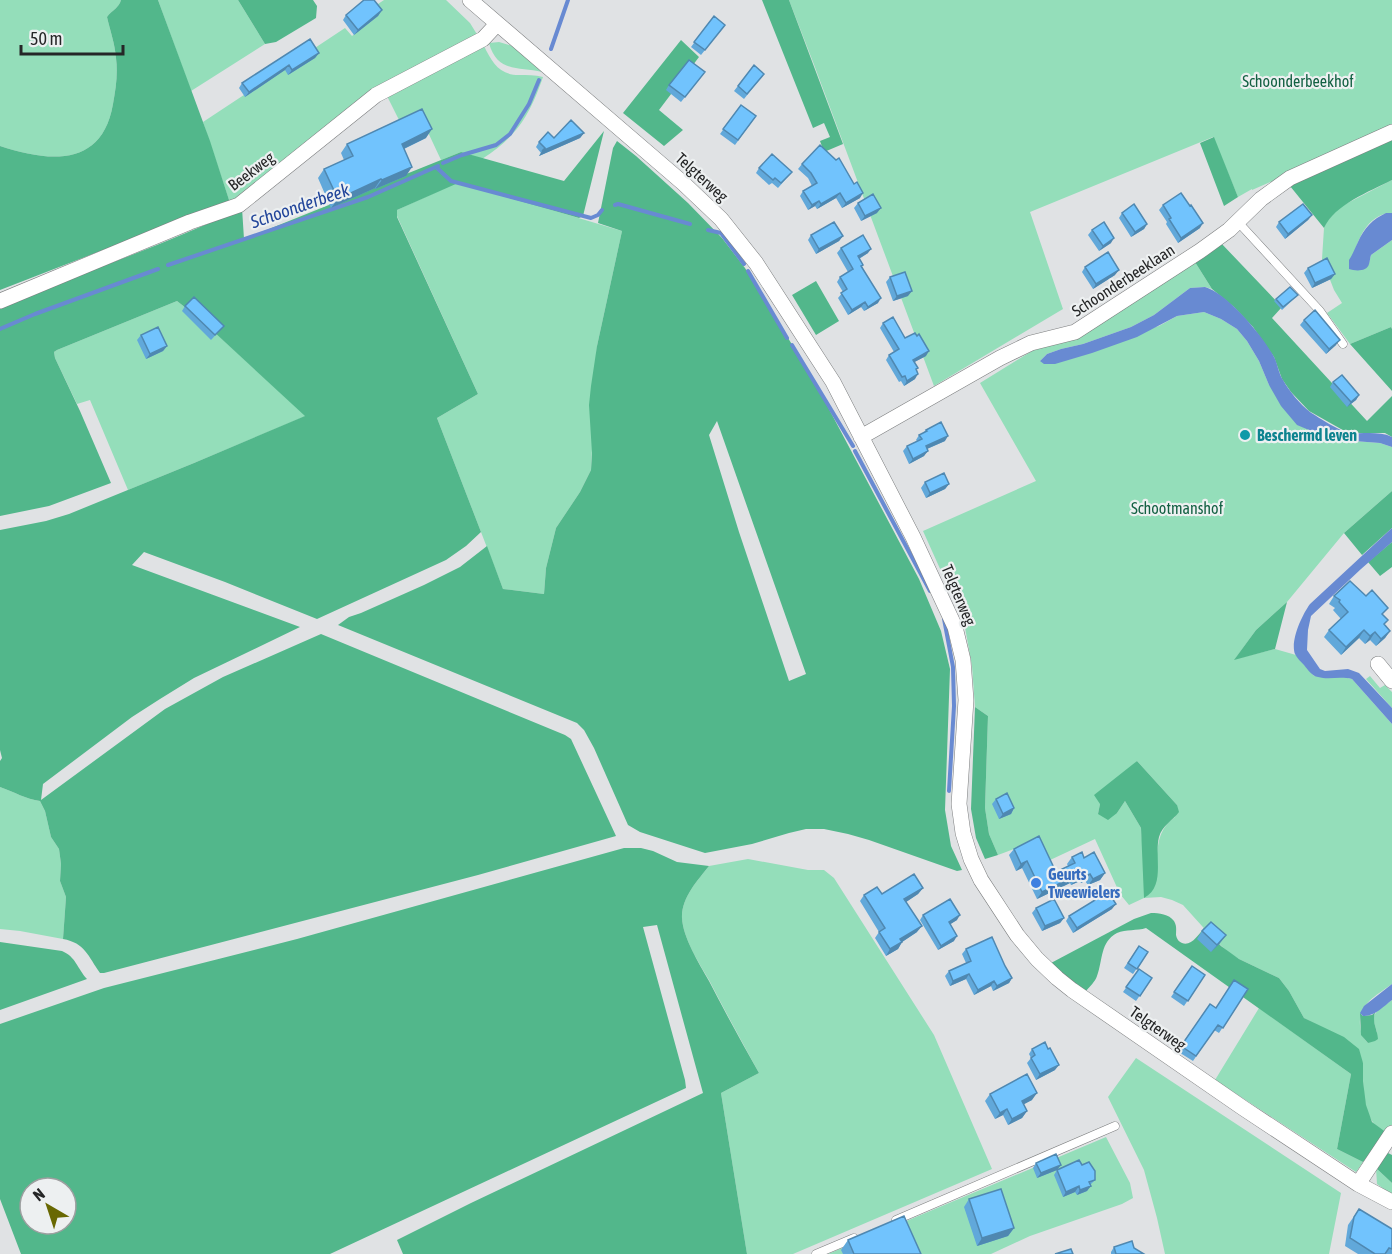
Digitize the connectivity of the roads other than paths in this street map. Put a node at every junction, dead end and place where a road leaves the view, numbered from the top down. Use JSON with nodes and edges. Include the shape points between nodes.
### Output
{"nodes":[{"id":1,"x":470,"y":0,"type":"edge"},
{"id":2,"x":497,"y":24,"type":"junction"},
{"id":3,"x":1392,"y":132,"type":"edge"},
{"id":4,"x":1238,"y":222,"type":"junction"},
{"id":5,"x":0,"y":301,"type":"edge"},
{"id":6,"x":1343,"y":344,"type":"dead end"},
{"id":7,"x":861,"y":437,"type":"junction"},
{"id":8,"x":1378,"y":664,"type":"dead end"},
{"id":9,"x":1392,"y":681,"type":"edge"},
{"id":10,"x":1115,"y":1126,"type":"dead end"},
{"id":11,"x":1392,"y":1133,"type":"edge"},
{"id":12,"x":1358,"y":1184,"type":"junction"},
{"id":13,"x":1392,"y":1202,"type":"edge"},
{"id":14,"x":891,"y":1222,"type":"edge"},
{"id":15,"x":859,"y":1236,"type":"edge"},
{"id":16,"x":816,"y":1254,"type":"edge"}],
"edges":[{"from":1,"to":2,"type":"street","name":"Telgterweg"},
{"from":2,"to":5,"type":"street","name":"Beekweg","via":[[483,39],[376,95],[239,205]]},
{"from":2,"to":7,"type":"street","name":"Telgterweg","via":[[721,219],[756,263],[826,372]]},
{"from":3,"to":4,"type":"street","name":"Schoonderbeeklaan","via":[[1290,178]]},
{"from":4,"to":6,"type":"lane","via":[[1320,311]]},
{"from":4,"to":7,"type":"street","name":"Schoonderbeeklaan","via":[[1076,332],[1031,343],[1000,358]]},
{"from":7,"to":12,"type":"street","name":"Telgterweg","via":[[955,627],[966,700],[959,804],[963,833],[981,880],[1017,935],[1072,990]]},
{"from":8,"to":9,"type":"street"},
{"from":10,"to":14,"type":"lane"},
{"from":11,"to":12,"type":"street"},
{"from":12,"to":13,"type":"street","name":"Telgterweg"},
{"from":15,"to":16,"type":"lane"}]}
